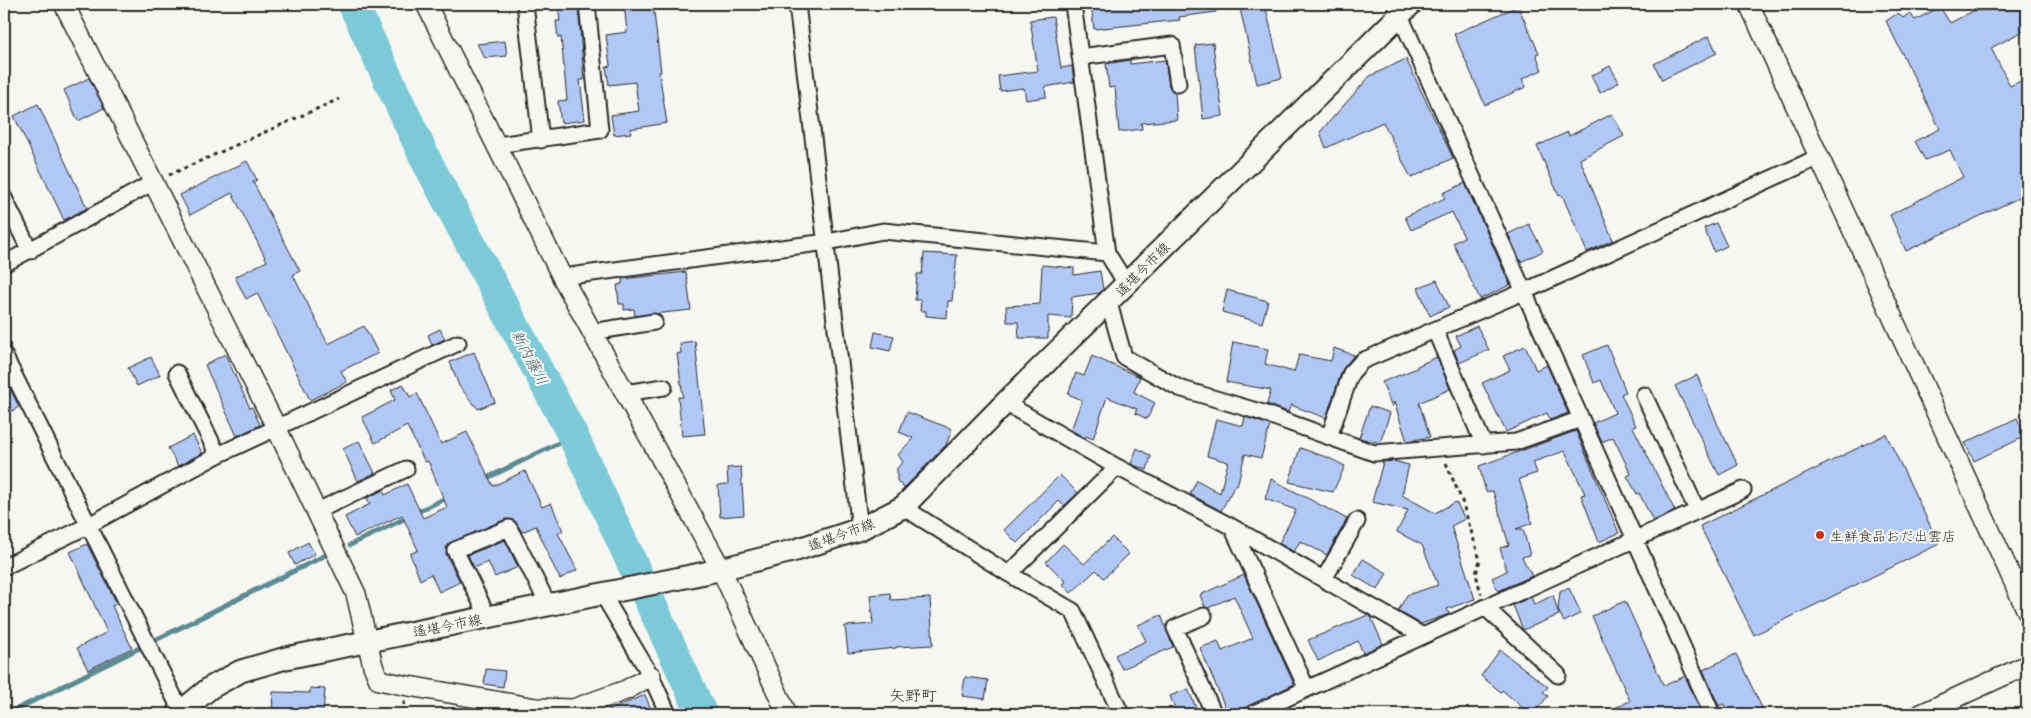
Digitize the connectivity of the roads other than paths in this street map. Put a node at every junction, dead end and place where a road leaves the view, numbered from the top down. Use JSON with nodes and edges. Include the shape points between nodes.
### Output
{"nodes":[{"id":1,"x":64,"y":4,"type":"edge"},
{"id":2,"x":426,"y":4,"type":"edge"},
{"id":3,"x":524,"y":4,"type":"edge"},
{"id":4,"x":586,"y":4,"type":"edge"},
{"id":5,"x":797,"y":4,"type":"edge"},
{"id":6,"x":1073,"y":4,"type":"edge"},
{"id":7,"x":1749,"y":4,"type":"edge"},
{"id":8,"x":1402,"y":7,"type":"edge"},
{"id":9,"x":1080,"y":57,"type":"junction"},
{"id":10,"x":1178,"y":84,"type":"dead end"},
{"id":11,"x":540,"y":140,"type":"junction"},
{"id":12,"x":497,"y":145,"type":"junction"},
{"id":13,"x":1820,"y":157,"type":"junction"},
{"id":14,"x":152,"y":183,"type":"junction"},
{"id":15,"x":4,"y":198,"type":"edge"},
{"id":16,"x":827,"y":242,"type":"junction"},
{"id":17,"x":30,"y":251,"type":"junction"},
{"id":18,"x":1107,"y":253,"type":"junction"},
{"id":19,"x":4,"y":264,"type":"edge"},
{"id":20,"x":562,"y":277,"type":"junction"},
{"id":21,"x":1127,"y":285,"type":"junction"},
{"id":22,"x":1523,"y":292,"type":"junction"},
{"id":23,"x":1109,"y":303,"type":"junction"},
{"id":24,"x":654,"y":322,"type":"dead end"},
{"id":25,"x":1435,"y":330,"type":"junction"},
{"id":26,"x":592,"y":332,"type":"junction"},
{"id":27,"x":458,"y":343,"type":"dead end"},
{"id":28,"x":4,"y":355,"type":"edge"},
{"id":29,"x":177,"y":373,"type":"dead end"},
{"id":30,"x":664,"y":387,"type":"dead end"},
{"id":31,"x":625,"y":393,"type":"junction"},
{"id":32,"x":1644,"y":395,"type":"dead end"},
{"id":33,"x":1005,"y":403,"type":"junction"},
{"id":34,"x":1581,"y":420,"type":"junction"},
{"id":35,"x":276,"y":427,"type":"junction"},
{"id":36,"x":1329,"y":437,"type":"junction"},
{"id":37,"x":1484,"y":445,"type":"junction"},
{"id":38,"x":218,"y":455,"type":"junction"},
{"id":39,"x":1116,"y":467,"type":"junction"},
{"id":40,"x":406,"y":469,"type":"dead end"},
{"id":41,"x":1743,"y":490,"type":"dead end"},
{"id":42,"x":903,"y":507,"type":"junction"},
{"id":43,"x":1697,"y":510,"type":"junction"},
{"id":44,"x":316,"y":511,"type":"junction"},
{"id":45,"x":1357,"y":521,"type":"dead end"},
{"id":46,"x":89,"y":525,"type":"junction"},
{"id":47,"x":1232,"y":528,"type":"junction"},
{"id":48,"x":860,"y":529,"type":"junction"},
{"id":49,"x":1635,"y":538,"type":"junction"},
{"id":50,"x":4,"y":567,"type":"edge"},
{"id":51,"x":713,"y":571,"type":"junction"},
{"id":52,"x":1009,"y":574,"type":"junction"},
{"id":53,"x":1324,"y":580,"type":"junction"},
{"id":54,"x":607,"y":594,"type":"junction"},
{"id":55,"x":550,"y":606,"type":"junction"},
{"id":56,"x":1485,"y":607,"type":"junction"},
{"id":57,"x":2027,"y":611,"type":"edge"},
{"id":58,"x":1204,"y":616,"type":"dead end"},
{"id":59,"x":488,"y":617,"type":"junction"},
{"id":60,"x":1424,"y":636,"type":"junction"},
{"id":61,"x":368,"y":640,"type":"junction"},
{"id":62,"x":2027,"y":665,"type":"edge"},
{"id":63,"x":1558,"y":675,"type":"dead end"},
{"id":64,"x":651,"y":676,"type":"junction"},
{"id":65,"x":1307,"y":689,"type":"junction"},
{"id":66,"x":180,"y":713,"type":"edge"},
{"id":67,"x":668,"y":714,"type":"edge"},
{"id":68,"x":786,"y":714,"type":"edge"},
{"id":69,"x":1121,"y":714,"type":"edge"},
{"id":70,"x":1214,"y":714,"type":"edge"},
{"id":71,"x":1252,"y":714,"type":"edge"},
{"id":72,"x":1712,"y":714,"type":"edge"},
{"id":73,"x":1921,"y":714,"type":"edge"}],
"edges":[{"from":1,"to":14,"type":"street"},
{"from":2,"to":12,"type":"street"},
{"from":3,"to":11,"type":"street"},
{"from":4,"to":11,"type":"street","via":[[600,130]]},
{"from":5,"to":16,"type":"street"},
{"from":6,"to":9,"type":"street"},
{"from":7,"to":13,"type":"street"},
{"from":8,"to":21,"type":"main road","name":"遙堪今市線"},
{"from":8,"to":22,"type":"street"},
{"from":9,"to":10,"type":"street","via":[[1172,45]]},
{"from":9,"to":18,"type":"street"},
{"from":11,"to":12,"type":"street"},
{"from":12,"to":20,"type":"street"},
{"from":13,"to":22,"type":"street"},
{"from":13,"to":57,"type":"street"},
{"from":14,"to":17,"type":"street"},
{"from":14,"to":35,"type":"street"},
{"from":15,"to":17,"type":"street"},
{"from":16,"to":18,"type":"street","via":[[884,231]]},
{"from":16,"to":20,"type":"street"},
{"from":16,"to":48,"type":"street"},
{"from":17,"to":19,"type":"street"},
{"from":18,"to":21,"type":"street"},
{"from":20,"to":26,"type":"street"},
{"from":21,"to":23,"type":"main road","name":"遙堪今市線"},
{"from":22,"to":25,"type":"street"},
{"from":22,"to":34,"type":"street"},
{"from":23,"to":33,"type":"main road","name":"遙堪今市線"},
{"from":23,"to":36,"type":"street","via":[[1124,357],[1180,388]]},
{"from":24,"to":26,"type":"street"},
{"from":25,"to":36,"type":"street","via":[[1362,361],[1351,373]]},
{"from":25,"to":37,"type":"street"},
{"from":26,"to":31,"type":"street"},
{"from":27,"to":35,"type":"street"},
{"from":28,"to":46,"type":"street"},
{"from":29,"to":38,"type":"street"},
{"from":30,"to":31,"type":"street"},
{"from":31,"to":51,"type":"street"},
{"from":32,"to":43,"type":"street"},
{"from":33,"to":39,"type":"street"},
{"from":33,"to":42,"type":"main road","name":"遙堪今市線"},
{"from":34,"to":37,"type":"street","via":[[1516,442]]},
{"from":34,"to":49,"type":"street"},
{"from":35,"to":38,"type":"street"},
{"from":35,"to":44,"type":"street"},
{"from":36,"to":37,"type":"street","via":[[1374,453]]},
{"from":38,"to":46,"type":"street"},
{"from":39,"to":47,"type":"street"},
{"from":39,"to":52,"type":"street"},
{"from":40,"to":44,"type":"street"},
{"from":41,"to":43,"type":"street"},
{"from":42,"to":48,"type":"main road","name":"遙堪今市線"},
{"from":42,"to":52,"type":"street"},
{"from":43,"to":49,"type":"street"},
{"from":44,"to":61,"type":"street","via":[[356,594]]},
{"from":45,"to":53,"type":"street"},
{"from":46,"to":50,"type":"street"},
{"from":46,"to":66,"type":"street"},
{"from":47,"to":53,"type":"street"},
{"from":47,"to":65,"type":"street"},
{"from":48,"to":51,"type":"main road","name":"遙堪今市線","via":[[796,550]]},
{"from":49,"to":56,"type":"street"},
{"from":49,"to":72,"type":"street"},
{"from":51,"to":54,"type":"main road","name":"遙堪今市線"},
{"from":51,"to":68,"type":"street"},
{"from":52,"to":69,"type":"street","via":[[1073,611]]},
{"from":53,"to":60,"type":"street"},
{"from":54,"to":55,"type":"main road","name":"遙堪今市線"},
{"from":54,"to":64,"type":"street"},
{"from":55,"to":59,"type":"main road","name":"遙堪今市線"},
{"from":55,"to":59,"type":"street","via":[[509,528],[455,550]]},
{"from":56,"to":60,"type":"street"},
{"from":56,"to":63,"type":"street"},
{"from":58,"to":70,"type":"street","via":[[1175,628]]},
{"from":59,"to":61,"type":"main road","name":"遙堪今市線"},
{"from":60,"to":65,"type":"street"},
{"from":61,"to":64,"type":"street","via":[[379,680],[536,708],[573,709],[626,690]]},
{"from":61,"to":66,"type":"main road","name":"遙堪今市線","via":[[240,671],[210,688]]},
{"from":62,"to":73,"type":"street"},
{"from":64,"to":67,"type":"street"},
{"from":65,"to":71,"type":"street"}]}
